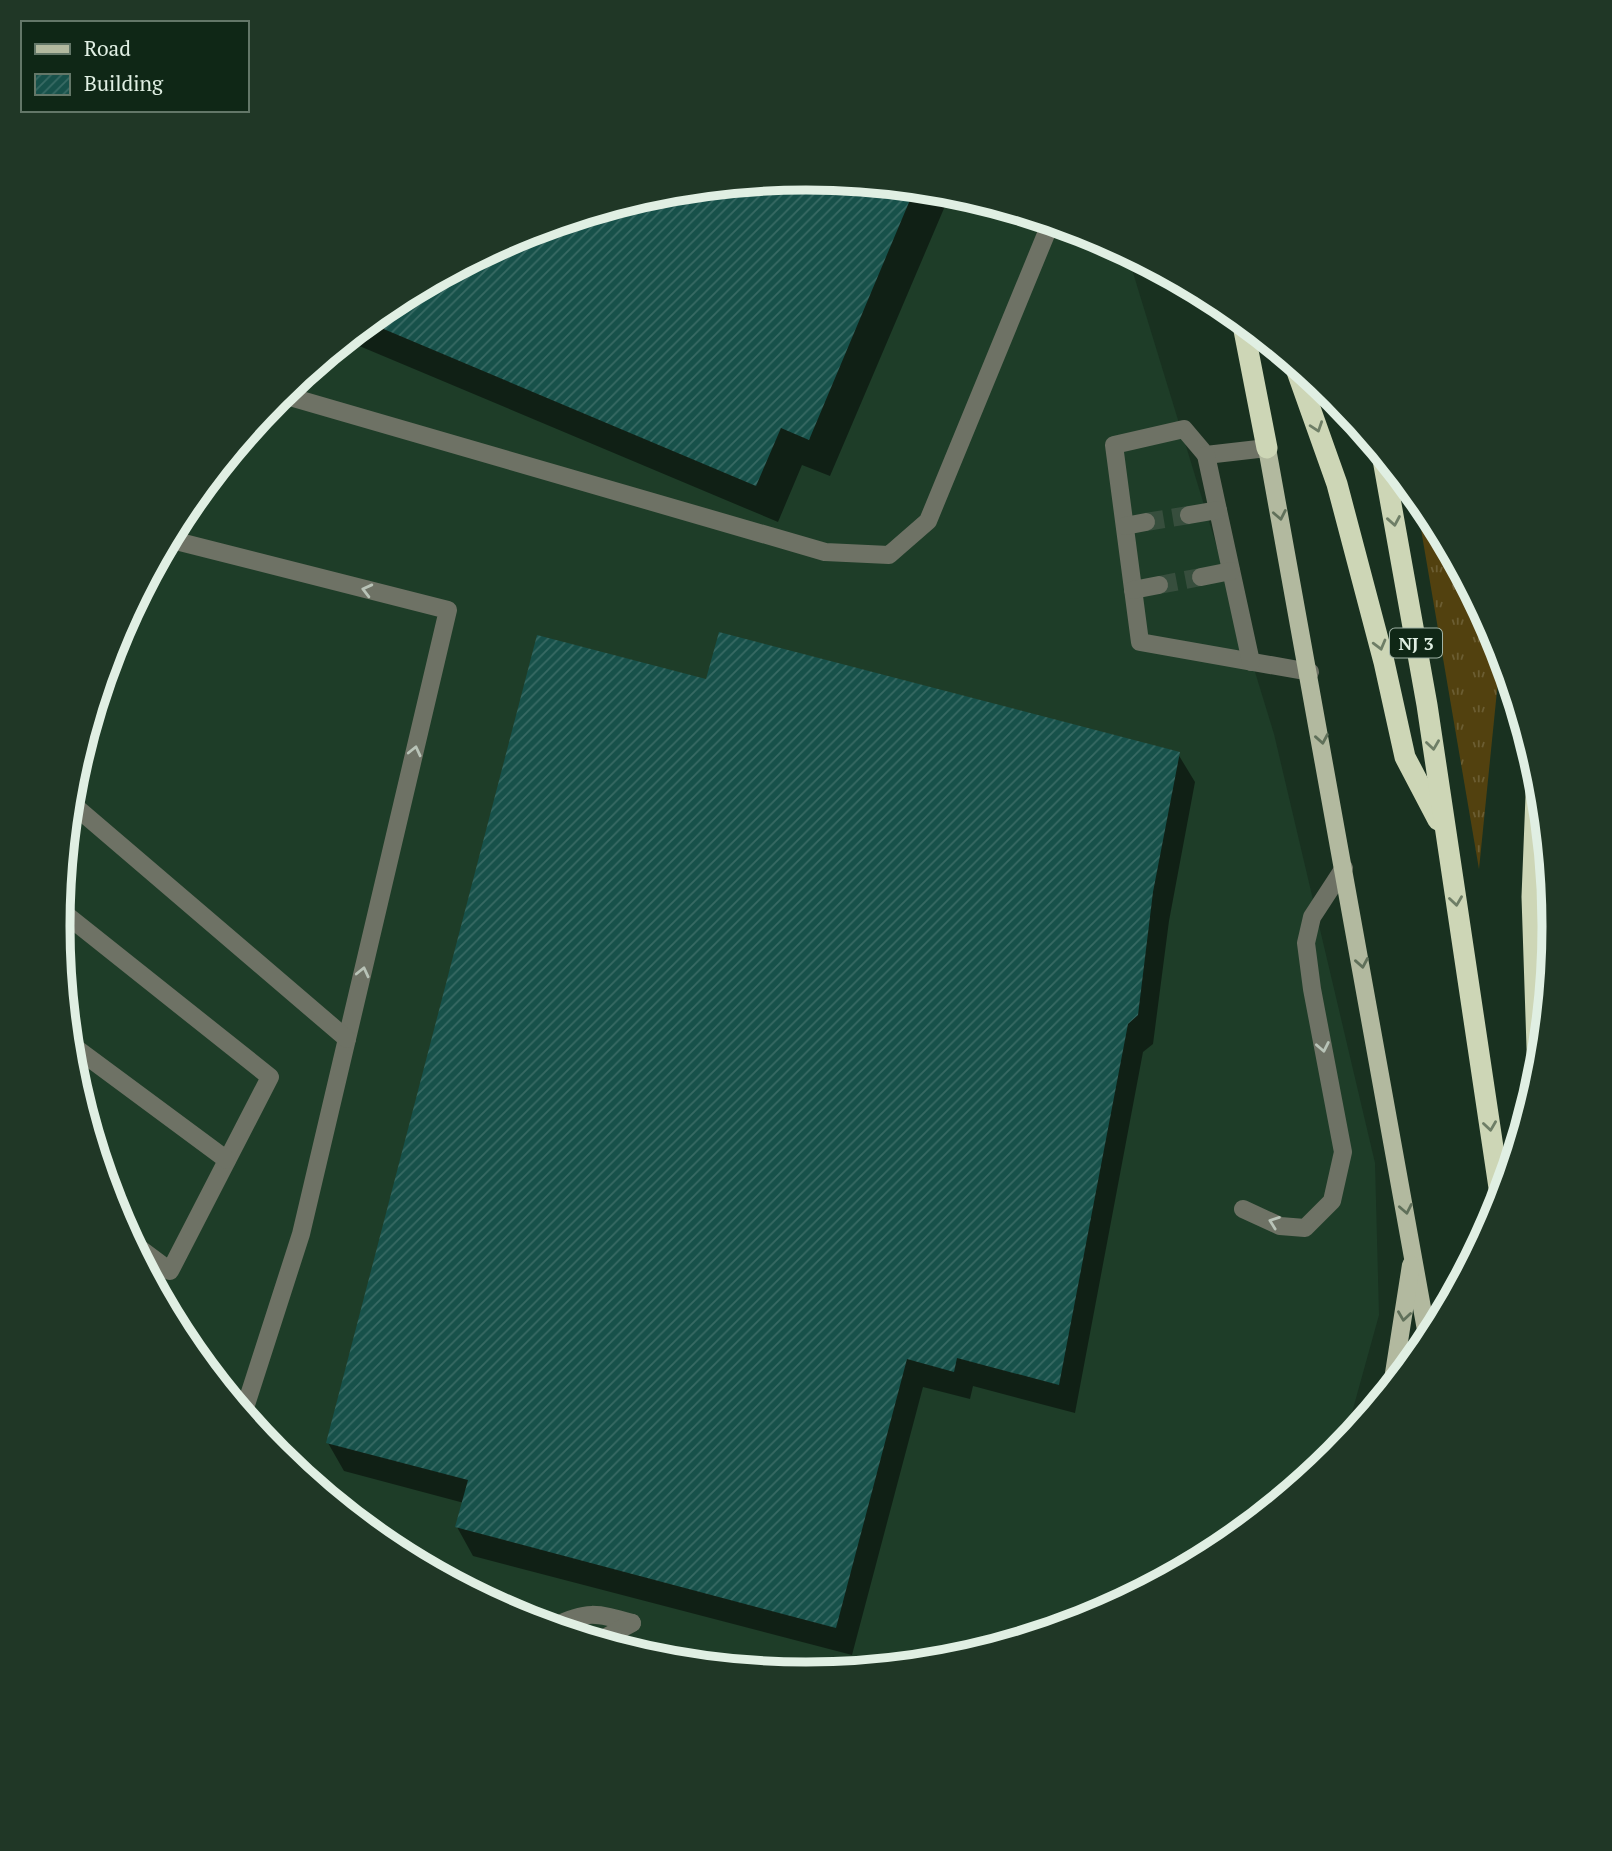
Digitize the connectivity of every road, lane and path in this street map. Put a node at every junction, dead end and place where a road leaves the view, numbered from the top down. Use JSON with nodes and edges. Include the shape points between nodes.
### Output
{"nodes":[{"id":1,"x":1047,"y":231,"type":"edge"},
{"id":2,"x":1245,"y":336,"type":"edge"},
{"id":3,"x":1300,"y":381,"type":"edge"},
{"id":4,"x":294,"y":398,"type":"edge"},
{"id":5,"x":1267,"y":448,"type":"junction"},
{"id":6,"x":1206,"y":455,"type":"junction"},
{"id":7,"x":1385,"y":471,"type":"edge"},
{"id":8,"x":1218,"y":510,"type":"junction"},
{"id":9,"x":1189,"y":515,"type":"tunnel mouth"},
{"id":10,"x":1146,"y":522,"type":"tunnel mouth"},
{"id":11,"x":1125,"y":526,"type":"junction"},
{"id":12,"x":179,"y":542,"type":"edge"},
{"id":13,"x":1231,"y":571,"type":"junction"},
{"id":14,"x":1201,"y":577,"type":"tunnel mouth"},
{"id":15,"x":1159,"y":585,"type":"tunnel mouth"},
{"id":16,"x":1133,"y":590,"type":"junction"},
{"id":17,"x":1251,"y":662,"type":"junction"},
{"id":18,"x":1310,"y":672,"type":"junction"},
{"id":19,"x":79,"y":810,"type":"edge"},
{"id":20,"x":1535,"y":823,"type":"edge"},
{"id":21,"x":1446,"y":834,"type":"junction"},
{"id":22,"x":1344,"y":868,"type":"junction"},
{"id":23,"x":70,"y":922,"type":"edge"},
{"id":24,"x":1536,"y":1021,"type":"edge"},
{"id":25,"x":347,"y":1039,"type":"junction"},
{"id":26,"x":81,"y":1052,"type":"edge"},
{"id":27,"x":227,"y":1160,"type":"junction"},
{"id":28,"x":1497,"y":1177,"type":"edge"},
{"id":29,"x":1243,"y":1209,"type":"dead end"},
{"id":30,"x":1414,"y":1248,"type":"junction"},
{"id":31,"x":148,"y":1254,"type":"edge"},
{"id":32,"x":1425,"y":1322,"type":"edge"},
{"id":33,"x":1395,"y":1367,"type":"edge"},
{"id":34,"x":246,"y":1403,"type":"edge"},
{"id":35,"x":566,"y":1621,"type":"edge"},
{"id":36,"x":611,"y":1634,"type":"edge"}],
"edges":[{"from":1,"to":4,"type":"lane","via":[[928,521],[889,555],[825,552]]},
{"from":2,"to":5,"type":"highway"},
{"from":3,"to":21,"type":"highway","one_way":true,"via":[[1337,484],[1405,757]]},
{"from":5,"to":6,"type":"lane"},
{"from":5,"to":18,"type":"main road","one_way":true},
{"from":6,"to":8,"type":"lane"},
{"from":6,"to":11,"type":"lane","via":[[1184,429],[1114,445]]},
{"from":7,"to":21,"type":"highway","number":"NJ 3","one_way":true},
{"from":8,"to":9,"type":"lane"},
{"from":8,"to":13,"type":"lane"},
{"from":10,"to":11,"type":"lane"},
{"from":11,"to":16,"type":"lane"},
{"from":25,"to":12,"type":"lane","one_way":true,"via":[[448,610]]},
{"from":13,"to":14,"type":"lane"},
{"from":13,"to":17,"type":"lane"},
{"from":15,"to":16,"type":"lane"},
{"from":16,"to":17,"type":"lane","via":[[1140,642]]},
{"from":17,"to":18,"type":"lane"},
{"from":18,"to":22,"type":"main road","one_way":true},
{"from":19,"to":25,"type":"lane"},
{"from":20,"to":24,"type":"highway"},
{"from":21,"to":28,"type":"highway","number":"NJ 3","one_way":true},
{"from":22,"to":29,"type":"lane","one_way":true,"via":[[1312,917],[1307,943],[1343,1152],[1332,1201],[1305,1228],[1280,1226]]},
{"from":22,"to":30,"type":"main road","one_way":true},
{"from":23,"to":27,"type":"lane","via":[[270,1077]]},
{"from":25,"to":34,"type":"lane","via":[[301,1234]]},
{"from":26,"to":27,"type":"lane"},
{"from":27,"to":31,"type":"lane","via":[[170,1270]]},
{"from":30,"to":32,"type":"main road"},
{"from":30,"to":33,"type":"main road","one_way":true},
{"from":35,"to":36,"type":"lane","via":[[597,1613],[632,1623]]}]}
